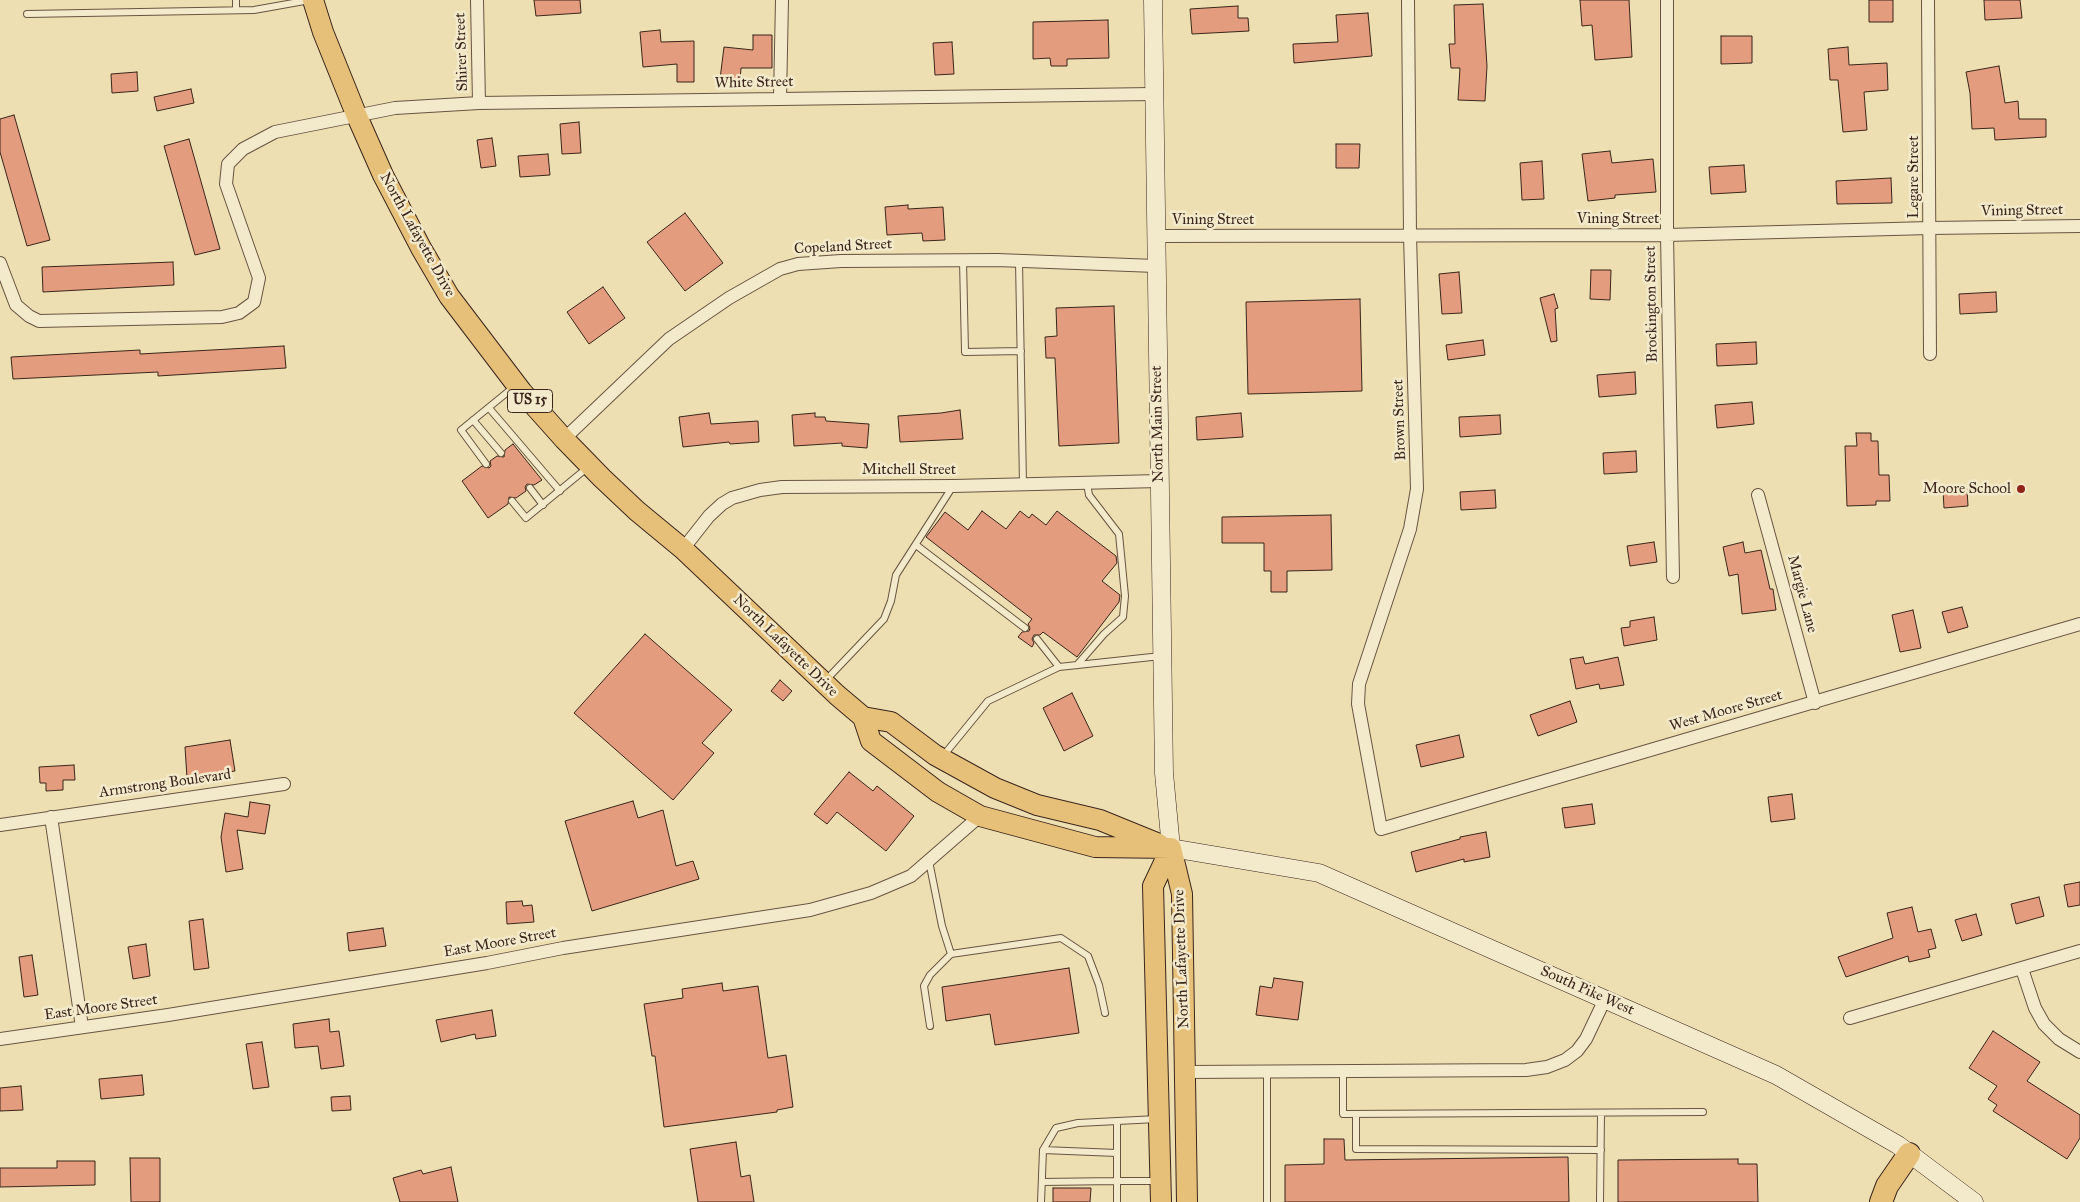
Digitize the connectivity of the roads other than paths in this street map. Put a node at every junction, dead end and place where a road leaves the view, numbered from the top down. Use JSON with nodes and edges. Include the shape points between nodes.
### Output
{"nodes":[{"id":1,"x":236,"y":0,"type":"edge"},
{"id":2,"x":311,"y":0,"type":"edge"},
{"id":3,"x":477,"y":0,"type":"edge"},
{"id":4,"x":782,"y":0,"type":"edge"},
{"id":5,"x":1152,"y":0,"type":"edge"},
{"id":6,"x":1408,"y":0,"type":"edge"},
{"id":7,"x":1667,"y":0,"type":"edge"},
{"id":8,"x":1928,"y":0,"type":"edge"},
{"id":9,"x":236,"y":10,"type":"junction"},
{"id":10,"x":27,"y":14,"type":"dead end"},
{"id":11,"x":1154,"y":94,"type":"junction"},
{"id":12,"x":780,"y":99,"type":"junction"},
{"id":13,"x":479,"y":103,"type":"junction"},
{"id":14,"x":356,"y":114,"type":"junction"},
{"id":15,"x":2080,"y":226,"type":"edge"},
{"id":16,"x":1930,"y":228,"type":"junction"},
{"id":17,"x":1410,"y":235,"type":"junction"},
{"id":18,"x":1667,"y":235,"type":"junction"},
{"id":19,"x":1155,"y":236,"type":"junction"},
{"id":20,"x":963,"y":260,"type":"junction"},
{"id":21,"x":1019,"y":261,"type":"junction"},
{"id":22,"x":0,"y":263,"type":"edge"},
{"id":23,"x":1156,"y":266,"type":"junction"},
{"id":24,"x":1021,"y":351,"type":"junction"},
{"id":25,"x":1930,"y":354,"type":"dead end"},
{"id":26,"x":516,"y":385,"type":"junction"},
{"id":27,"x":488,"y":408,"type":"junction"},
{"id":28,"x":473,"y":420,"type":"junction"},
{"id":29,"x":564,"y":439,"type":"junction"},
{"id":30,"x":501,"y":453,"type":"dead end"},
{"id":31,"x":486,"y":464,"type":"dead end"},
{"id":32,"x":590,"y":466,"type":"junction"},
{"id":33,"x":1159,"y":481,"type":"junction"},
{"id":34,"x":1087,"y":483,"type":"junction"},
{"id":35,"x":1023,"y":484,"type":"junction"},
{"id":36,"x":953,"y":486,"type":"junction"},
{"id":37,"x":530,"y":488,"type":"dead end"},
{"id":38,"x":560,"y":491,"type":"junction"},
{"id":39,"x":1758,"y":495,"type":"dead end"},
{"id":40,"x":512,"y":501,"type":"dead end"},
{"id":41,"x":543,"y":505,"type":"junction"},
{"id":42,"x":916,"y":545,"type":"junction"},
{"id":43,"x":683,"y":549,"type":"junction"},
{"id":44,"x":1673,"y":577,"type":"dead end"},
{"id":45,"x":2080,"y":624,"type":"edge"},
{"id":46,"x":1025,"y":628,"type":"dead end"},
{"id":47,"x":1037,"y":639,"type":"dead end"},
{"id":48,"x":1162,"y":656,"type":"junction"},
{"id":49,"x":1077,"y":665,"type":"junction"},
{"id":50,"x":1060,"y":667,"type":"junction"},
{"id":51,"x":824,"y":683,"type":"junction"},
{"id":52,"x":1815,"y":702,"type":"junction"},
{"id":53,"x":863,"y":717,"type":"junction"},
{"id":54,"x":941,"y":758,"type":"junction"},
{"id":55,"x":284,"y":784,"type":"dead end"},
{"id":56,"x":980,"y":816,"type":"junction"},
{"id":57,"x":51,"y":817,"type":"junction"},
{"id":58,"x":0,"y":825,"type":"edge"},
{"id":59,"x":1381,"y":829,"type":"joint"},
{"id":60,"x":1171,"y":848,"type":"junction"},
{"id":61,"x":929,"y":860,"type":"junction"},
{"id":62,"x":2080,"y":952,"type":"edge"},
{"id":63,"x":951,"y":954,"type":"junction"},
{"id":64,"x":2022,"y":969,"type":"junction"},
{"id":65,"x":1605,"y":999,"type":"junction"},
{"id":66,"x":1105,"y":1012,"type":"dead end"},
{"id":67,"x":1850,"y":1018,"type":"dead end"},
{"id":68,"x":930,"y":1026,"type":"dead end"},
{"id":69,"x":82,"y":1027,"type":"junction"},
{"id":70,"x":0,"y":1039,"type":"edge"},
{"id":71,"x":2080,"y":1052,"type":"edge"},
{"id":72,"x":1343,"y":1071,"type":"junction"},
{"id":73,"x":1185,"y":1072,"type":"junction"},
{"id":74,"x":1267,"y":1072,"type":"junction"},
{"id":75,"x":1703,"y":1112,"type":"dead end"},
{"id":76,"x":1602,"y":1113,"type":"junction"},
{"id":77,"x":1356,"y":1114,"type":"junction"},
{"id":78,"x":1159,"y":1118,"type":"junction"},
{"id":79,"x":1117,"y":1121,"type":"junction"},
{"id":80,"x":1044,"y":1150,"type":"junction"},
{"id":81,"x":1601,"y":1150,"type":"junction"},
{"id":82,"x":1117,"y":1153,"type":"junction"},
{"id":83,"x":1909,"y":1154,"type":"junction"},
{"id":84,"x":1117,"y":1181,"type":"junction"},
{"id":85,"x":1160,"y":1181,"type":"junction"},
{"id":86,"x":1042,"y":1182,"type":"junction"},
{"id":87,"x":1041,"y":1202,"type":"edge"},
{"id":88,"x":1117,"y":1202,"type":"edge"},
{"id":89,"x":1161,"y":1202,"type":"edge"},
{"id":90,"x":1187,"y":1202,"type":"edge"},
{"id":91,"x":1267,"y":1202,"type":"edge"},
{"id":92,"x":1600,"y":1202,"type":"edge"},
{"id":93,"x":1881,"y":1202,"type":"edge"},
{"id":94,"x":1974,"y":1202,"type":"edge"}],
"edges":[{"from":1,"to":9,"type":"lane"},
{"from":2,"to":9,"type":"lane"},
{"from":2,"to":14,"type":"main road","name":"North Lafayette Drive","number":"US 15"},
{"from":3,"to":13,"type":"street","name":"Shirer Street"},
{"from":4,"to":12,"type":"street"},
{"from":5,"to":11,"type":"main road","name":"North Main Street"},
{"from":6,"to":17,"type":"street","name":"Brown Street"},
{"from":7,"to":18,"type":"street","name":"Brockington Street"},
{"from":8,"to":16,"type":"street","name":"Legare Street"},
{"from":9,"to":10,"type":"lane"},
{"from":11,"to":12,"type":"street","name":"White Street"},
{"from":11,"to":19,"type":"main road","name":"North Main Street"},
{"from":12,"to":13,"type":"street","name":"White Street"},
{"from":13,"to":14,"type":"street","name":"White Street","via":[[395,108]]},
{"from":14,"to":22,"type":"street","name":"White Street","via":[[274,132],[243,149],[228,164],[226,184],[259,278],[254,302],[239,313],[222,317],[39,321],[16,305]]},
{"from":14,"to":26,"type":"main road","name":"North Lafayette Drive","number":"US 15","via":[[383,175],[449,296]]},
{"from":15,"to":16,"type":"street","name":"Vining Street"},
{"from":16,"to":18,"type":"street","name":"Vining Street"},
{"from":16,"to":25,"type":"street","name":"Legare Street"},
{"from":17,"to":18,"type":"street","name":"Vining Street"},
{"from":17,"to":19,"type":"street","name":"Vining Street"},
{"from":17,"to":59,"type":"street","name":"Brown Street","via":[[1418,464],[1416,505],[1359,684],[1358,704]]},
{"from":18,"to":44,"type":"street","name":"Brockington Street"},
{"from":19,"to":23,"type":"main road","name":"North Main Street"},
{"from":20,"to":21,"type":"street","name":"Copeland Street"},
{"from":20,"to":24,"type":"lane","via":[[966,352]]},
{"from":20,"to":29,"type":"street","name":"Copeland Street","via":[[841,260],[780,269],[728,298],[669,339]]},
{"from":21,"to":23,"type":"street","name":"Copeland Street"},
{"from":21,"to":24,"type":"lane"},
{"from":23,"to":33,"type":"main road","name":"North Main Street"},
{"from":24,"to":35,"type":"lane"},
{"from":26,"to":27,"type":"lane"},
{"from":26,"to":29,"type":"main road","name":"North Lafayette Drive","number":"US 15"},
{"from":27,"to":28,"type":"lane"},
{"from":27,"to":38,"type":"lane"},
{"from":28,"to":30,"type":"lane"},
{"from":28,"to":31,"type":"lane","via":[[461,430]]},
{"from":29,"to":32,"type":"main road","name":"North Lafayette Drive","number":"US 15"},
{"from":32,"to":38,"type":"lane"},
{"from":32,"to":43,"type":"main road","name":"North Lafayette Drive","number":"US 15"},
{"from":33,"to":34,"type":"street","name":"Mitchell Street"},
{"from":33,"to":48,"type":"main road","name":"North Main Street"},
{"from":34,"to":35,"type":"street","name":"Mitchell Street"},
{"from":34,"to":49,"type":"lane","via":[[1088,494],[1119,534],[1125,596],[1123,617]]},
{"from":35,"to":36,"type":"street","name":"Mitchell Street"},
{"from":36,"to":42,"type":"lane"},
{"from":36,"to":43,"type":"street","name":"Mitchell Street","via":[[782,487],[760,490],[722,504]]},
{"from":37,"to":41,"type":"lane"},
{"from":38,"to":41,"type":"lane"},
{"from":39,"to":52,"type":"street","name":"Margie Lane"},
{"from":40,"to":41,"type":"lane","via":[[526,518]]},
{"from":42,"to":46,"type":"lane"},
{"from":42,"to":51,"type":"lane","via":[[896,576],[884,619]]},
{"from":43,"to":51,"type":"main road","name":"North Lafayette Drive","number":"US 15"},
{"from":45,"to":52,"type":"street","name":"West Moore Street"},
{"from":47,"to":50,"type":"lane"},
{"from":48,"to":49,"type":"lane"},
{"from":48,"to":60,"type":"main road","name":"North Main Street","via":[[1164,773]]},
{"from":49,"to":50,"type":"lane"},
{"from":50,"to":54,"type":"lane","via":[[988,701]]},
{"from":51,"to":53,"type":"main road","name":"North Lafayette Drive","number":"US 15"},
{"from":52,"to":59,"type":"street","name":"West Moore Street"},
{"from":53,"to":54,"type":"main road","via":[[891,722]]},
{"from":53,"to":56,"type":"main road","via":[[871,741],[938,792]]},
{"from":54,"to":60,"type":"main road","via":[[995,788],[1037,805],[1100,820]]},
{"from":55,"to":57,"type":"street","name":"Armstrong Boulevard"},
{"from":56,"to":60,"type":"main road","via":[[1095,847]]},
{"from":56,"to":61,"type":"street","name":"East Moore Street"},
{"from":57,"to":58,"type":"street","name":"Armstrong Boulevard"},
{"from":57,"to":69,"type":"street"},
{"from":60,"to":65,"type":"main road","name":"South Pike West","via":[[1319,873]]},
{"from":60,"to":73,"type":"main road","name":"North Lafayette Drive","via":[[1182,894]]},
{"from":60,"to":78,"type":"main road","via":[[1153,886]]},
{"from":61,"to":63,"type":"lane"},
{"from":61,"to":69,"type":"street","name":"East Moore Street","via":[[910,876],[871,893],[810,910]]},
{"from":62,"to":64,"type":"street"},
{"from":63,"to":66,"type":"lane","via":[[1061,938],[1088,956]]},
{"from":63,"to":68,"type":"lane","via":[[930,975],[924,986]]},
{"from":64,"to":67,"type":"street"},
{"from":64,"to":71,"type":"street","via":[[2044,1024],[2059,1039]]},
{"from":65,"to":72,"type":"street","via":[[1577,1051],[1547,1067],[1526,1070]]},
{"from":65,"to":83,"type":"main road","name":"South Pike West","via":[[1776,1075]]},
{"from":69,"to":70,"type":"street","name":"East Moore Street"},
{"from":72,"to":74,"type":"street"},
{"from":72,"to":77,"type":"lane","via":[[1342,1114]]},
{"from":73,"to":74,"type":"street"},
{"from":73,"to":90,"type":"main road","name":"North Lafayette Drive"},
{"from":74,"to":91,"type":"lane"},
{"from":75,"to":76,"type":"lane"},
{"from":76,"to":77,"type":"lane"},
{"from":76,"to":81,"type":"lane"},
{"from":77,"to":81,"type":"lane","via":[[1356,1149]]},
{"from":78,"to":79,"type":"lane"},
{"from":78,"to":85,"type":"main road"},
{"from":79,"to":80,"type":"lane","via":[[1056,1128]]},
{"from":79,"to":82,"type":"lane"},
{"from":80,"to":82,"type":"lane"},
{"from":80,"to":86,"type":"lane"},
{"from":81,"to":92,"type":"lane"},
{"from":82,"to":84,"type":"lane"},
{"from":83,"to":93,"type":"highway","via":[[1887,1186]]},
{"from":83,"to":94,"type":"main road","name":"South Pike West"},
{"from":84,"to":85,"type":"lane"},
{"from":84,"to":86,"type":"lane"},
{"from":84,"to":88,"type":"lane"},
{"from":85,"to":89,"type":"main road"},
{"from":86,"to":87,"type":"lane"}]}
